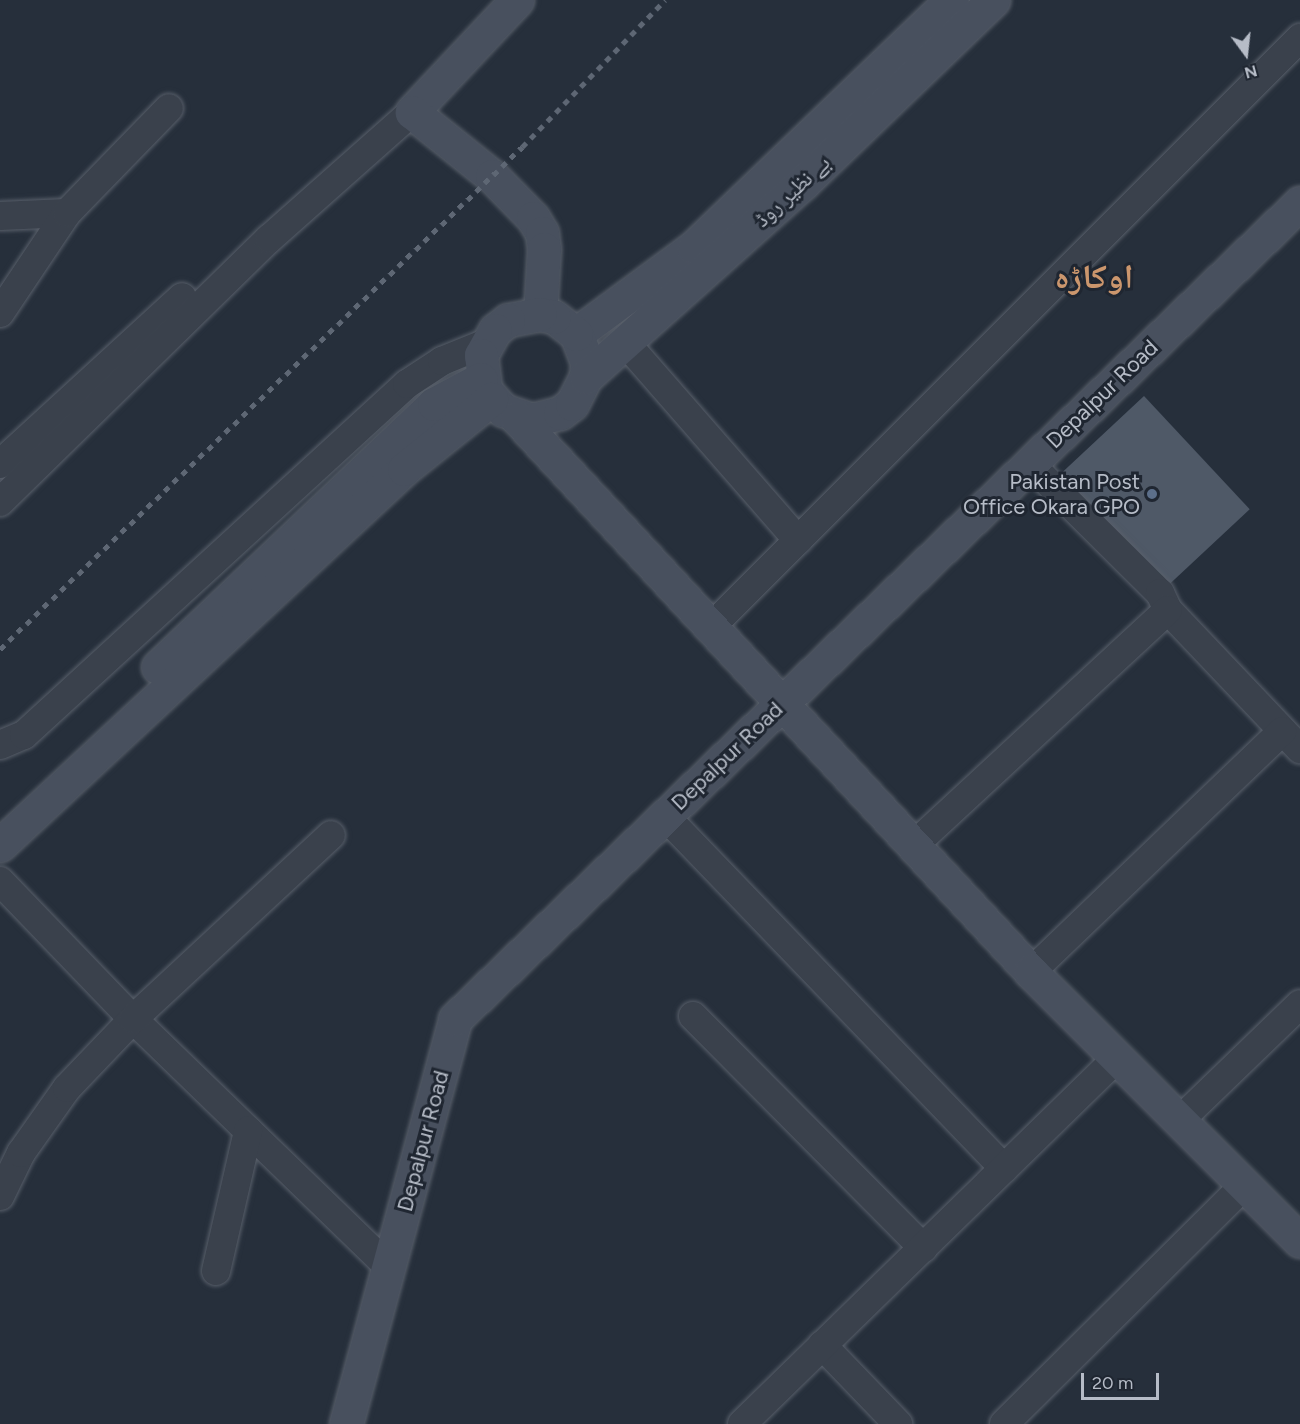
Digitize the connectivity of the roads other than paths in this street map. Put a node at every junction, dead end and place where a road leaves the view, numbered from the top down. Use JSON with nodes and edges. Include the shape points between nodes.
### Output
{"nodes":[{"id":1,"x":517,"y":0,"type":"edge"},
{"id":2,"x":952,"y":0,"type":"edge"},
{"id":3,"x":993,"y":0,"type":"edge"},
{"id":4,"x":1300,"y":38,"type":"edge"},
{"id":5,"x":169,"y":108,"type":"dead end"},
{"id":6,"x":412,"y":112,"type":"junction"},
{"id":7,"x":1300,"y":203,"type":"edge"},
{"id":8,"x":68,"y":213,"type":"junction"},
{"id":9,"x":0,"y":216,"type":"edge"},
{"id":10,"x":269,"y":239,"type":"junction"},
{"id":11,"x":0,"y":313,"type":"edge"},
{"id":12,"x":540,"y":314,"type":"junction"},
{"id":13,"x":576,"y":334,"type":"junction"},
{"id":14,"x":625,"y":342,"type":"junction"},
{"id":15,"x":486,"y":343,"type":"junction"},
{"id":16,"x":586,"y":378,"type":"junction"},
{"id":17,"x":486,"y":389,"type":"junction"},
{"id":18,"x":517,"y":418,"type":"junction"},
{"id":19,"x":0,"y":464,"type":"edge"},
{"id":20,"x":1030,"y":464,"type":"junction"},
{"id":21,"x":0,"y":502,"type":"edge"},
{"id":22,"x":798,"y":540,"type":"junction"},
{"id":23,"x":1168,"y":610,"type":"junction"},
{"id":24,"x":709,"y":629,"type":"junction"},
{"id":25,"x":780,"y":705,"type":"junction"},
{"id":26,"x":1291,"y":740,"type":"edge"},
{"id":27,"x":0,"y":745,"type":"edge"},
{"id":28,"x":665,"y":816,"type":"junction"},
{"id":29,"x":0,"y":817,"type":"edge"},
{"id":30,"x":331,"y":835,"type":"dead end"},
{"id":31,"x":0,"y":845,"type":"edge"},
{"id":32,"x":913,"y":846,"type":"junction"},
{"id":33,"x":0,"y":881,"type":"edge"},
{"id":34,"x":1031,"y":972,"type":"junction"},
{"id":35,"x":1300,"y":1004,"type":"edge"},
{"id":36,"x":693,"y":1016,"type":"dead end"},
{"id":37,"x":133,"y":1019,"type":"junction"},
{"id":38,"x":1117,"y":1058,"type":"junction"},
{"id":39,"x":1179,"y":1121,"type":"junction"},
{"id":40,"x":248,"y":1131,"type":"junction"},
{"id":41,"x":1004,"y":1168,"type":"junction"},
{"id":42,"x":1244,"y":1187,"type":"junction"},
{"id":43,"x":0,"y":1196,"type":"edge"},
{"id":44,"x":1296,"y":1230,"type":"edge"},
{"id":45,"x":922,"y":1248,"type":"junction"},
{"id":46,"x":390,"y":1268,"type":"junction"},
{"id":47,"x":216,"y":1271,"type":"dead end"},
{"id":48,"x":822,"y":1345,"type":"junction"},
{"id":49,"x":346,"y":1424,"type":"edge"},
{"id":50,"x":742,"y":1424,"type":"edge"},
{"id":51,"x":898,"y":1424,"type":"edge"},
{"id":52,"x":1004,"y":1424,"type":"edge"}],
"edges":[{"from":1,"to":6,"type":"street"},
{"from":2,"to":13,"type":"street","via":[[694,247]]},
{"from":3,"to":14,"type":"street","name":"بے نظیر روڈ","via":[[803,183]]},
{"from":4,"to":22,"type":"street"},
{"from":5,"to":8,"type":"street"},
{"from":6,"to":10,"type":"street"},
{"from":6,"to":12,"type":"street","via":[[492,176],[533,218],[542,233],[544,249]]},
{"from":7,"to":20,"type":"street","name":"Depalpur Road"},
{"from":8,"to":9,"type":"street"},
{"from":8,"to":11,"type":"street"},
{"from":10,"to":19,"type":"street","via":[[240,245]]},
{"from":10,"to":21,"type":"street"},
{"from":12,"to":13,"type":"street","via":[[554,317]]},
{"from":12,"to":15,"type":"street","via":[[508,320]]},
{"from":13,"to":16,"type":"street","via":[[587,362]]},
{"from":14,"to":16,"type":"street","name":"بے نظیر روڈ"},
{"from":14,"to":22,"type":"street"},
{"from":15,"to":17,"type":"street"},
{"from":15,"to":27,"type":"street","via":[[442,362],[407,384],[24,735]]},
{"from":16,"to":18,"type":"street","via":[[572,404],[561,413],[532,420]]},
{"from":17,"to":18,"type":"street"},
{"from":17,"to":29,"type":"street","via":[[434,404]]},
{"from":17,"to":31,"type":"street"},
{"from":18,"to":24,"type":"street"},
{"from":20,"to":23,"type":"street","via":[[1160,593]]},
{"from":20,"to":25,"type":"street","name":"Depalpur Road"},
{"from":22,"to":24,"type":"street"},
{"from":23,"to":26,"type":"street"},
{"from":23,"to":32,"type":"street"},
{"from":24,"to":25,"type":"street"},
{"from":25,"to":28,"type":"street","name":"Depalpur Road"},
{"from":25,"to":32,"type":"street"},
{"from":26,"to":34,"type":"street"},
{"from":28,"to":41,"type":"street"},
{"from":28,"to":46,"type":"street","name":"Depalpur Road","via":[[455,1019]]},
{"from":30,"to":37,"type":"street"},
{"from":32,"to":34,"type":"street"},
{"from":33,"to":37,"type":"street"},
{"from":34,"to":38,"type":"street"},
{"from":35,"to":39,"type":"street"},
{"from":36,"to":45,"type":"street"},
{"from":37,"to":40,"type":"street"},
{"from":37,"to":43,"type":"street","via":[[67,1088],[21,1154]]},
{"from":38,"to":39,"type":"street"},
{"from":38,"to":41,"type":"street"},
{"from":39,"to":42,"type":"street"},
{"from":40,"to":46,"type":"street"},
{"from":40,"to":47,"type":"street"},
{"from":41,"to":45,"type":"street"},
{"from":42,"to":44,"type":"street"},
{"from":42,"to":52,"type":"street"},
{"from":45,"to":48,"type":"street"},
{"from":46,"to":49,"type":"street","name":"Depalpur Road"},
{"from":48,"to":50,"type":"street"},
{"from":48,"to":51,"type":"street"}]}
